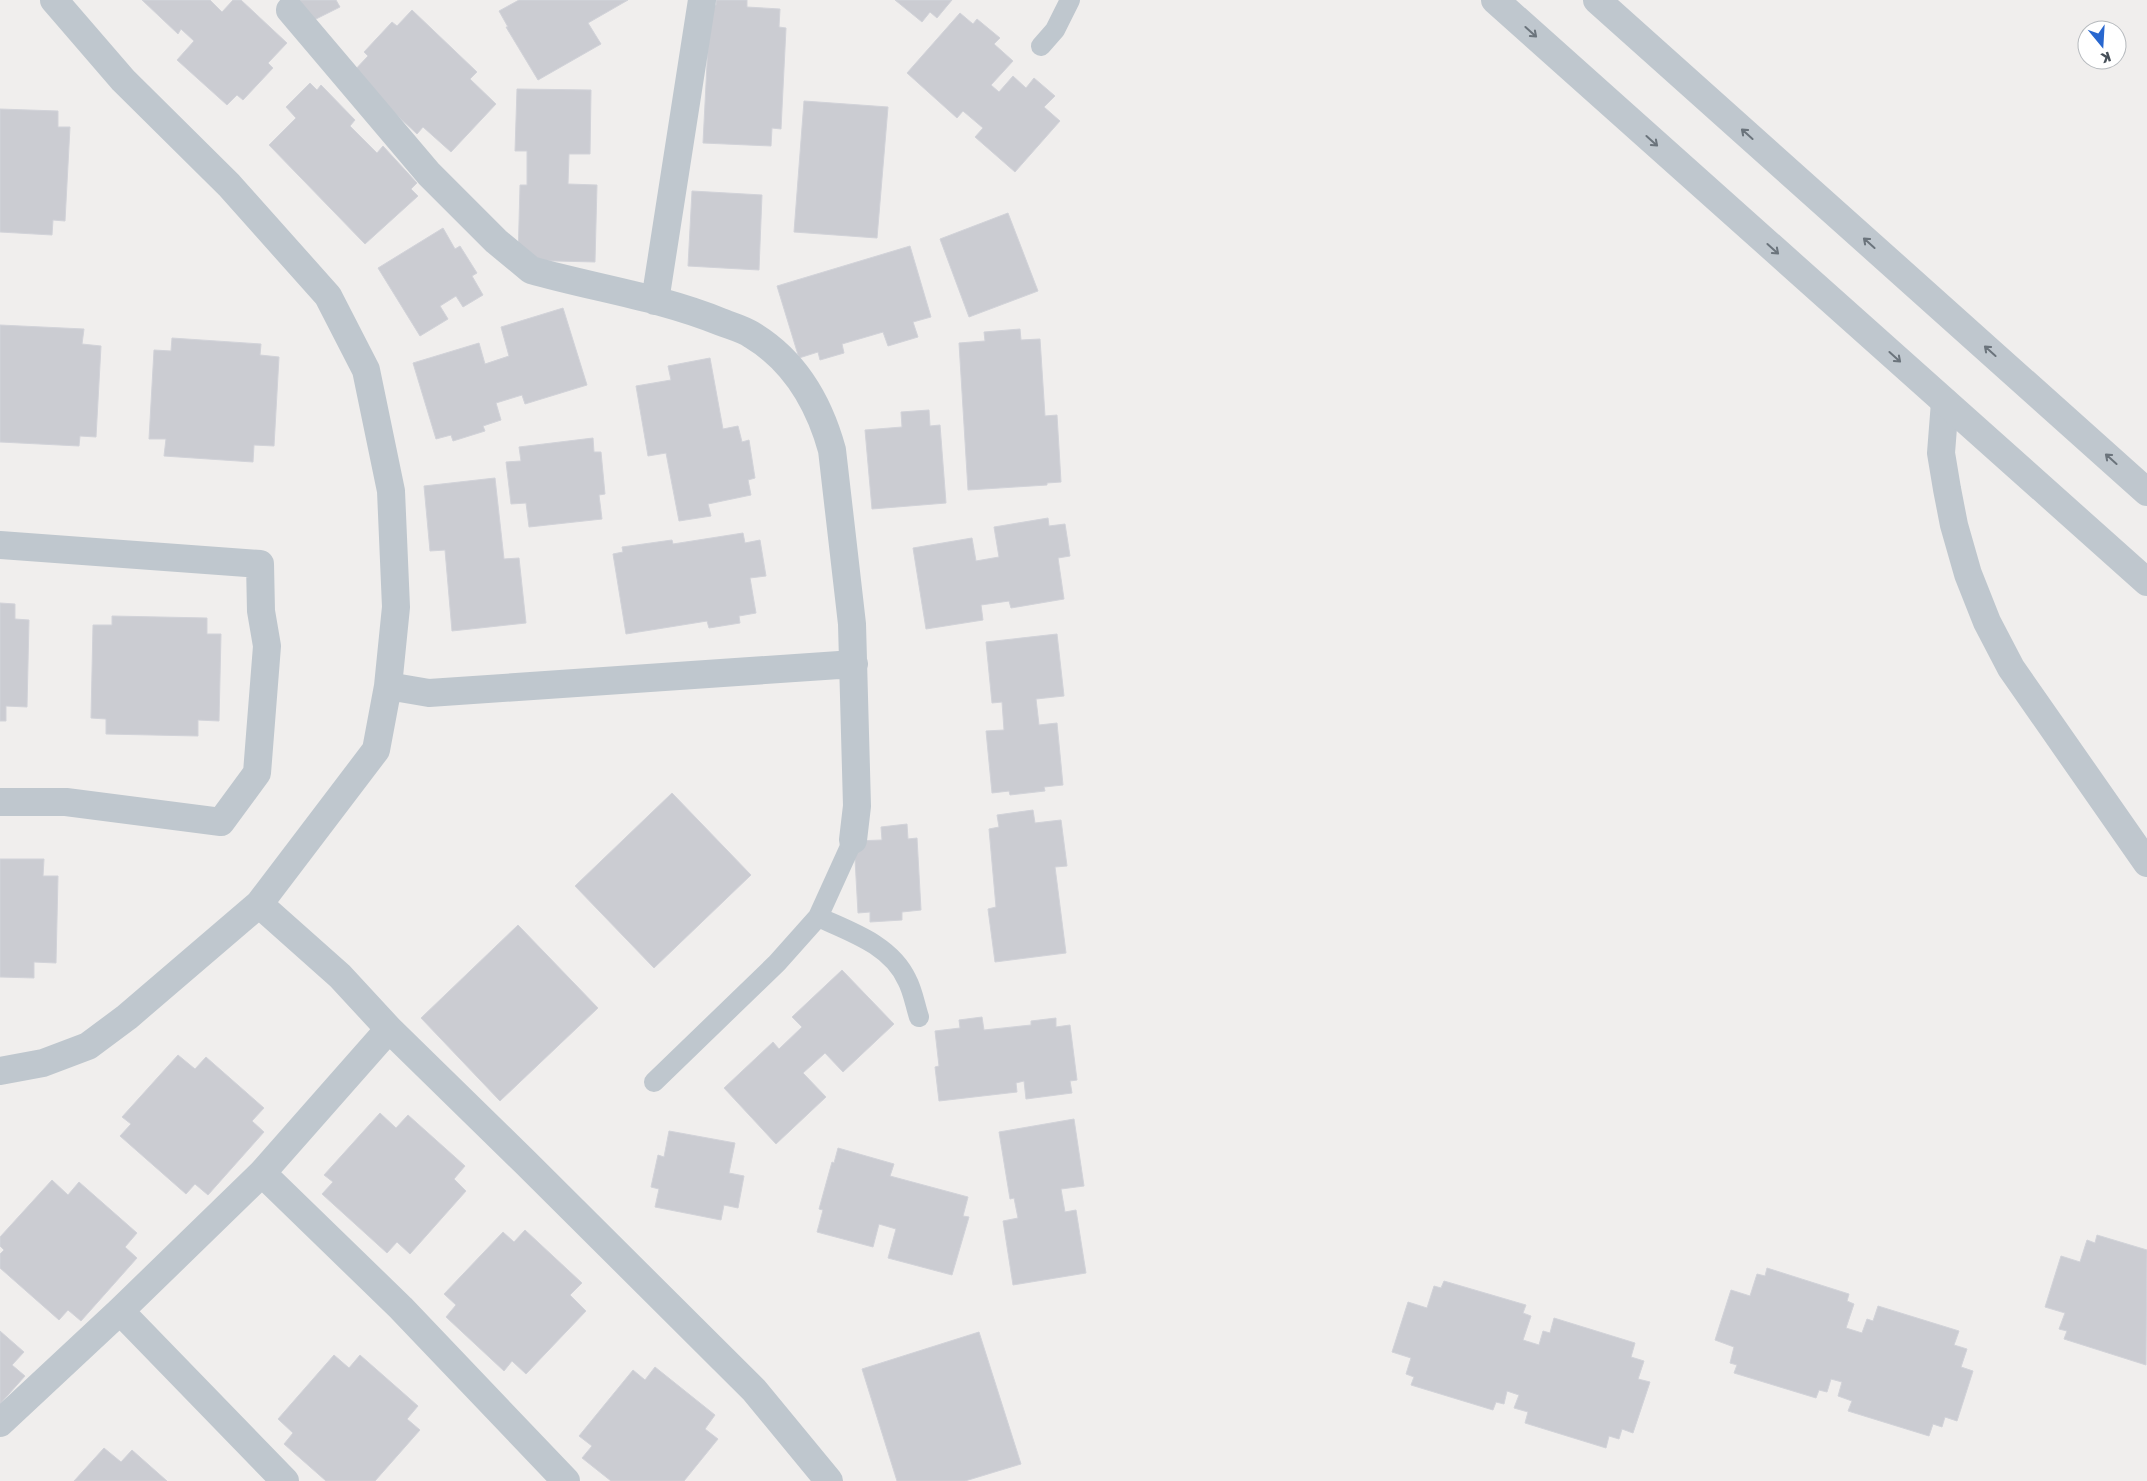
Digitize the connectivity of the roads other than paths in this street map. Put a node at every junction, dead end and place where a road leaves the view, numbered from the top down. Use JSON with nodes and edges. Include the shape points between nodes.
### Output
{"nodes":[{"id":1,"x":54,"y":0,"type":"edge"},
{"id":2,"x":702,"y":0,"type":"edge"},
{"id":3,"x":1070,"y":0,"type":"edge"},
{"id":4,"x":1495,"y":0,"type":"edge"},
{"id":5,"x":1598,"y":0,"type":"edge"},
{"id":6,"x":290,"y":10,"type":"dead end"},
{"id":7,"x":1041,"y":46,"type":"dead end"},
{"id":8,"x":656,"y":301,"type":"junction"},
{"id":9,"x":1945,"y":402,"type":"junction"},
{"id":10,"x":2147,"y":492,"type":"edge"},
{"id":11,"x":0,"y":545,"type":"edge"},
{"id":12,"x":2147,"y":582,"type":"edge"},
{"id":13,"x":854,"y":664,"type":"junction"},
{"id":14,"x":388,"y":686,"type":"junction"},
{"id":15,"x":0,"y":802,"type":"edge"},
{"id":16,"x":853,"y":840,"type":"joint"},
{"id":17,"x":2147,"y":863,"type":"edge"},
{"id":18,"x":259,"y":904,"type":"junction"},
{"id":19,"x":818,"y":918,"type":"junction"},
{"id":20,"x":919,"y":1017,"type":"dead end"},
{"id":21,"x":389,"y":1029,"type":"junction"},
{"id":22,"x":0,"y":1071,"type":"edge"},
{"id":23,"x":654,"y":1082,"type":"dead end"},
{"id":24,"x":262,"y":1172,"type":"junction"},
{"id":25,"x":120,"y":1311,"type":"junction"},
{"id":26,"x":0,"y":1423,"type":"edge"},
{"id":27,"x":285,"y":1481,"type":"edge"},
{"id":28,"x":566,"y":1481,"type":"edge"},
{"id":29,"x":829,"y":1481,"type":"edge"}],
"edges":[{"from":1,"to":14,"type":"street","via":[[123,80],[229,185],[328,296],[366,370],[391,491],[396,606]]},
{"from":2,"to":8,"type":"street"},
{"from":3,"to":7,"type":"lane","via":[[1055,30]]},
{"from":4,"to":9,"type":"street","one_way":true},
{"from":10,"to":5,"type":"street","one_way":true},
{"from":6,"to":8,"type":"street","via":[[429,174],[511,255],[531,270]]},
{"from":8,"to":13,"type":"street","via":[[751,334],[788,365],[816,404],[832,450]]},
{"from":9,"to":12,"type":"street"},
{"from":9,"to":17,"type":"street","via":[[1941,453],[1946,489],[1968,574],[1987,622],[2011,668]]},
{"from":11,"to":15,"type":"street","via":[[260,564],[260,611],[268,646],[257,773],[221,822],[66,802]]},
{"from":13,"to":14,"type":"street","via":[[429,693]]},
{"from":13,"to":16,"type":"street","via":[[857,806]]},
{"from":14,"to":18,"type":"street","via":[[376,750]]},
{"from":16,"to":19,"type":"lane"},
{"from":18,"to":21,"type":"street","via":[[340,976]]},
{"from":18,"to":22,"type":"street","via":[[127,1017],[88,1046],[43,1063]]},
{"from":19,"to":20,"type":"lane","via":[[868,940],[896,962],[907,980]]},
{"from":19,"to":23,"type":"lane","via":[[777,963]]},
{"from":21,"to":24,"type":"street"},
{"from":21,"to":29,"type":"street","via":[[754,1390]]},
{"from":24,"to":25,"type":"street"},
{"from":24,"to":28,"type":"street","via":[[401,1308]]},
{"from":25,"to":26,"type":"street"},
{"from":25,"to":27,"type":"street"}]}
